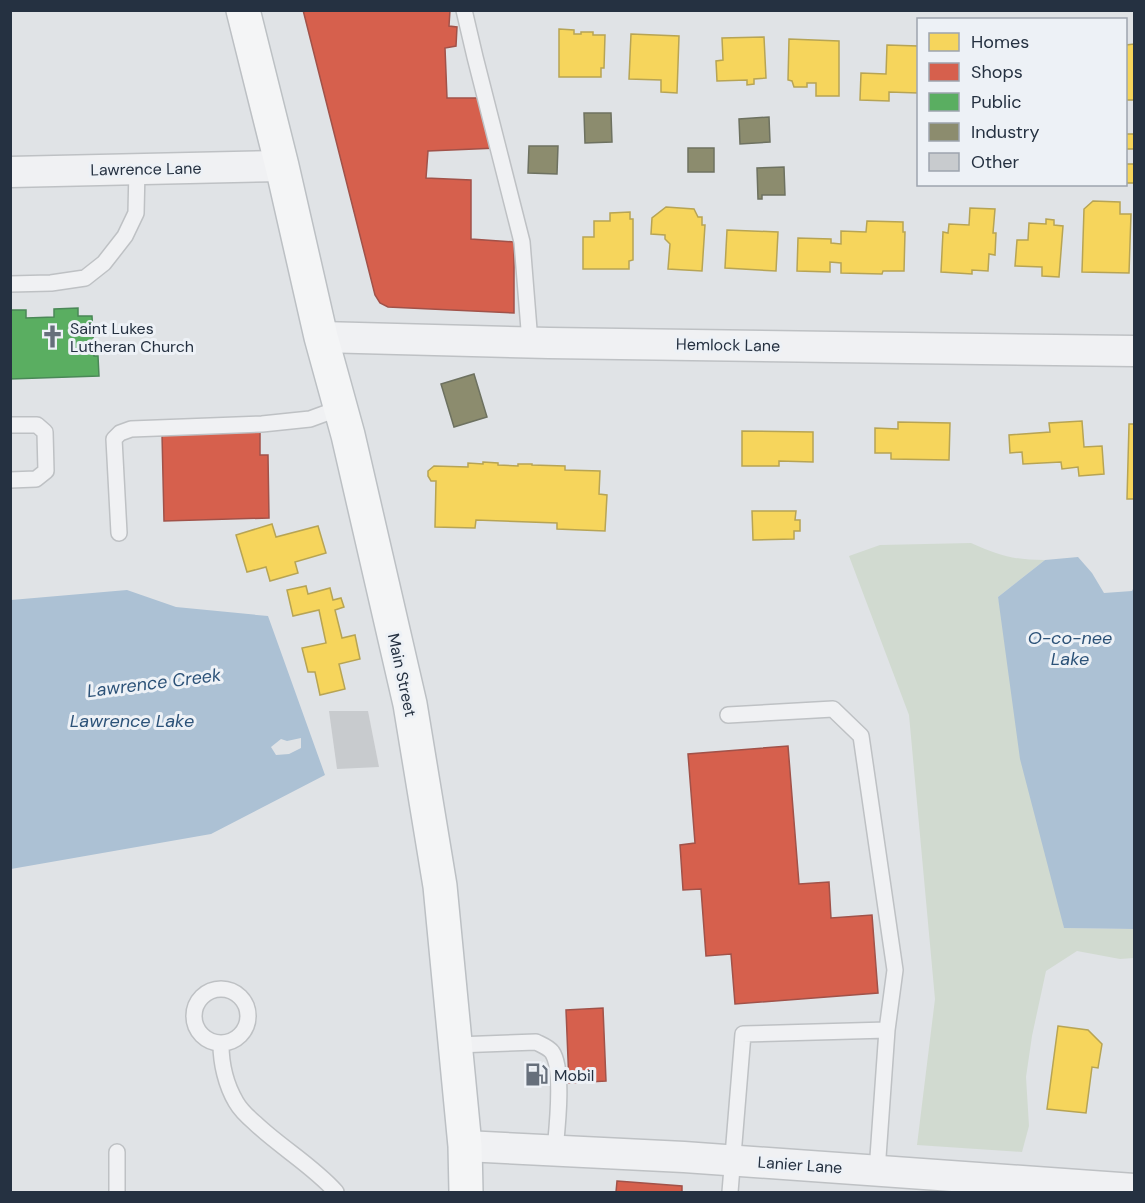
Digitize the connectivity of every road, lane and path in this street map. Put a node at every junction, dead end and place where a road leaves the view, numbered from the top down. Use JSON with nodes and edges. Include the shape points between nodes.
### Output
{"nodes":[{"id":1,"x":243,"y":10,"type":"edge"},
{"id":2,"x":464,"y":10,"type":"edge"},
{"id":3,"x":282,"y":166,"type":"junction"},
{"id":4,"x":137,"y":169,"type":"junction"},
{"id":5,"x":10,"y":172,"type":"edge"},
{"id":6,"x":10,"y":284,"type":"edge"},
{"id":7,"x":321,"y":337,"type":"junction"},
{"id":8,"x":530,"y":342,"type":"junction"},
{"id":9,"x":1134,"y":351,"type":"edge"},
{"id":10,"x":340,"y":408,"type":"junction"},
{"id":11,"x":10,"y":426,"type":"edge"},
{"id":12,"x":10,"y":480,"type":"edge"},
{"id":13,"x":118,"y":533,"type":"dead end"},
{"id":14,"x":728,"y":715,"type":"dead end"},
{"id":15,"x":887,"y":1030,"type":"junction"},
{"id":16,"x":221,"y":1044,"type":"dead end"},
{"id":17,"x":456,"y":1045,"type":"junction"},
{"id":18,"x":465,"y":1146,"type":"junction"},
{"id":19,"x":555,"y":1150,"type":"junction"},
{"id":20,"x":117,"y":1152,"type":"dead end"},
{"id":21,"x":732,"y":1161,"type":"junction"},
{"id":22,"x":877,"y":1171,"type":"junction"},
{"id":23,"x":1134,"y":1189,"type":"edge"},
{"id":24,"x":117,"y":1192,"type":"edge"},
{"id":25,"x":336,"y":1192,"type":"edge"},
{"id":26,"x":466,"y":1192,"type":"edge"},
{"id":27,"x":730,"y":1192,"type":"edge"}],
"edges":[{"from":1,"to":3,"type":"main road","name":"Main Street"},
{"from":2,"to":8,"type":"lane","via":[[522,242]]},
{"from":3,"to":4,"type":"street","name":"Lawrence Lane"},
{"from":3,"to":7,"type":"main road","name":"Main Street"},
{"from":4,"to":5,"type":"street","name":"Lawrence Lane"},
{"from":4,"to":6,"type":"lane","via":[[136,213],[125,236],[104,263],[85,278]]},
{"from":7,"to":8,"type":"street","name":"Hemlock Lane"},
{"from":7,"to":10,"type":"main road","name":"Main Street"},
{"from":8,"to":9,"type":"street","name":"Hemlock Lane"},
{"from":10,"to":13,"type":"lane","via":[[310,418],[262,424],[131,429],[120,433],[114,439]]},
{"from":10,"to":17,"type":"main road","name":"Main Street","via":[[410,704],[440,886]]},
{"from":11,"to":12,"type":"lane","via":[[37,425],[45,432],[46,471],[36,479]]},
{"from":14,"to":15,"type":"lane","via":[[833,709],[861,736],[895,970]]},
{"from":15,"to":21,"type":"lane","via":[[742,1034]]},
{"from":15,"to":22,"type":"lane"},
{"from":16,"to":25,"type":"lane","via":[[228,1085],[237,1104]]},
{"from":17,"to":18,"type":"main road","name":"Main Street"},
{"from":17,"to":19,"type":"lane","via":[[536,1042],[553,1053],[558,1093]]},
{"from":18,"to":19,"type":"street","name":"Lanier Lane"},
{"from":18,"to":26,"type":"main road","name":"Main Street"},
{"from":19,"to":21,"type":"street","name":"Lanier Lane"},
{"from":20,"to":24,"type":"lane"},
{"from":21,"to":22,"type":"street","name":"Lanier Lane"},
{"from":21,"to":27,"type":"lane"},
{"from":22,"to":23,"type":"street","name":"Lanier Lane"}]}
